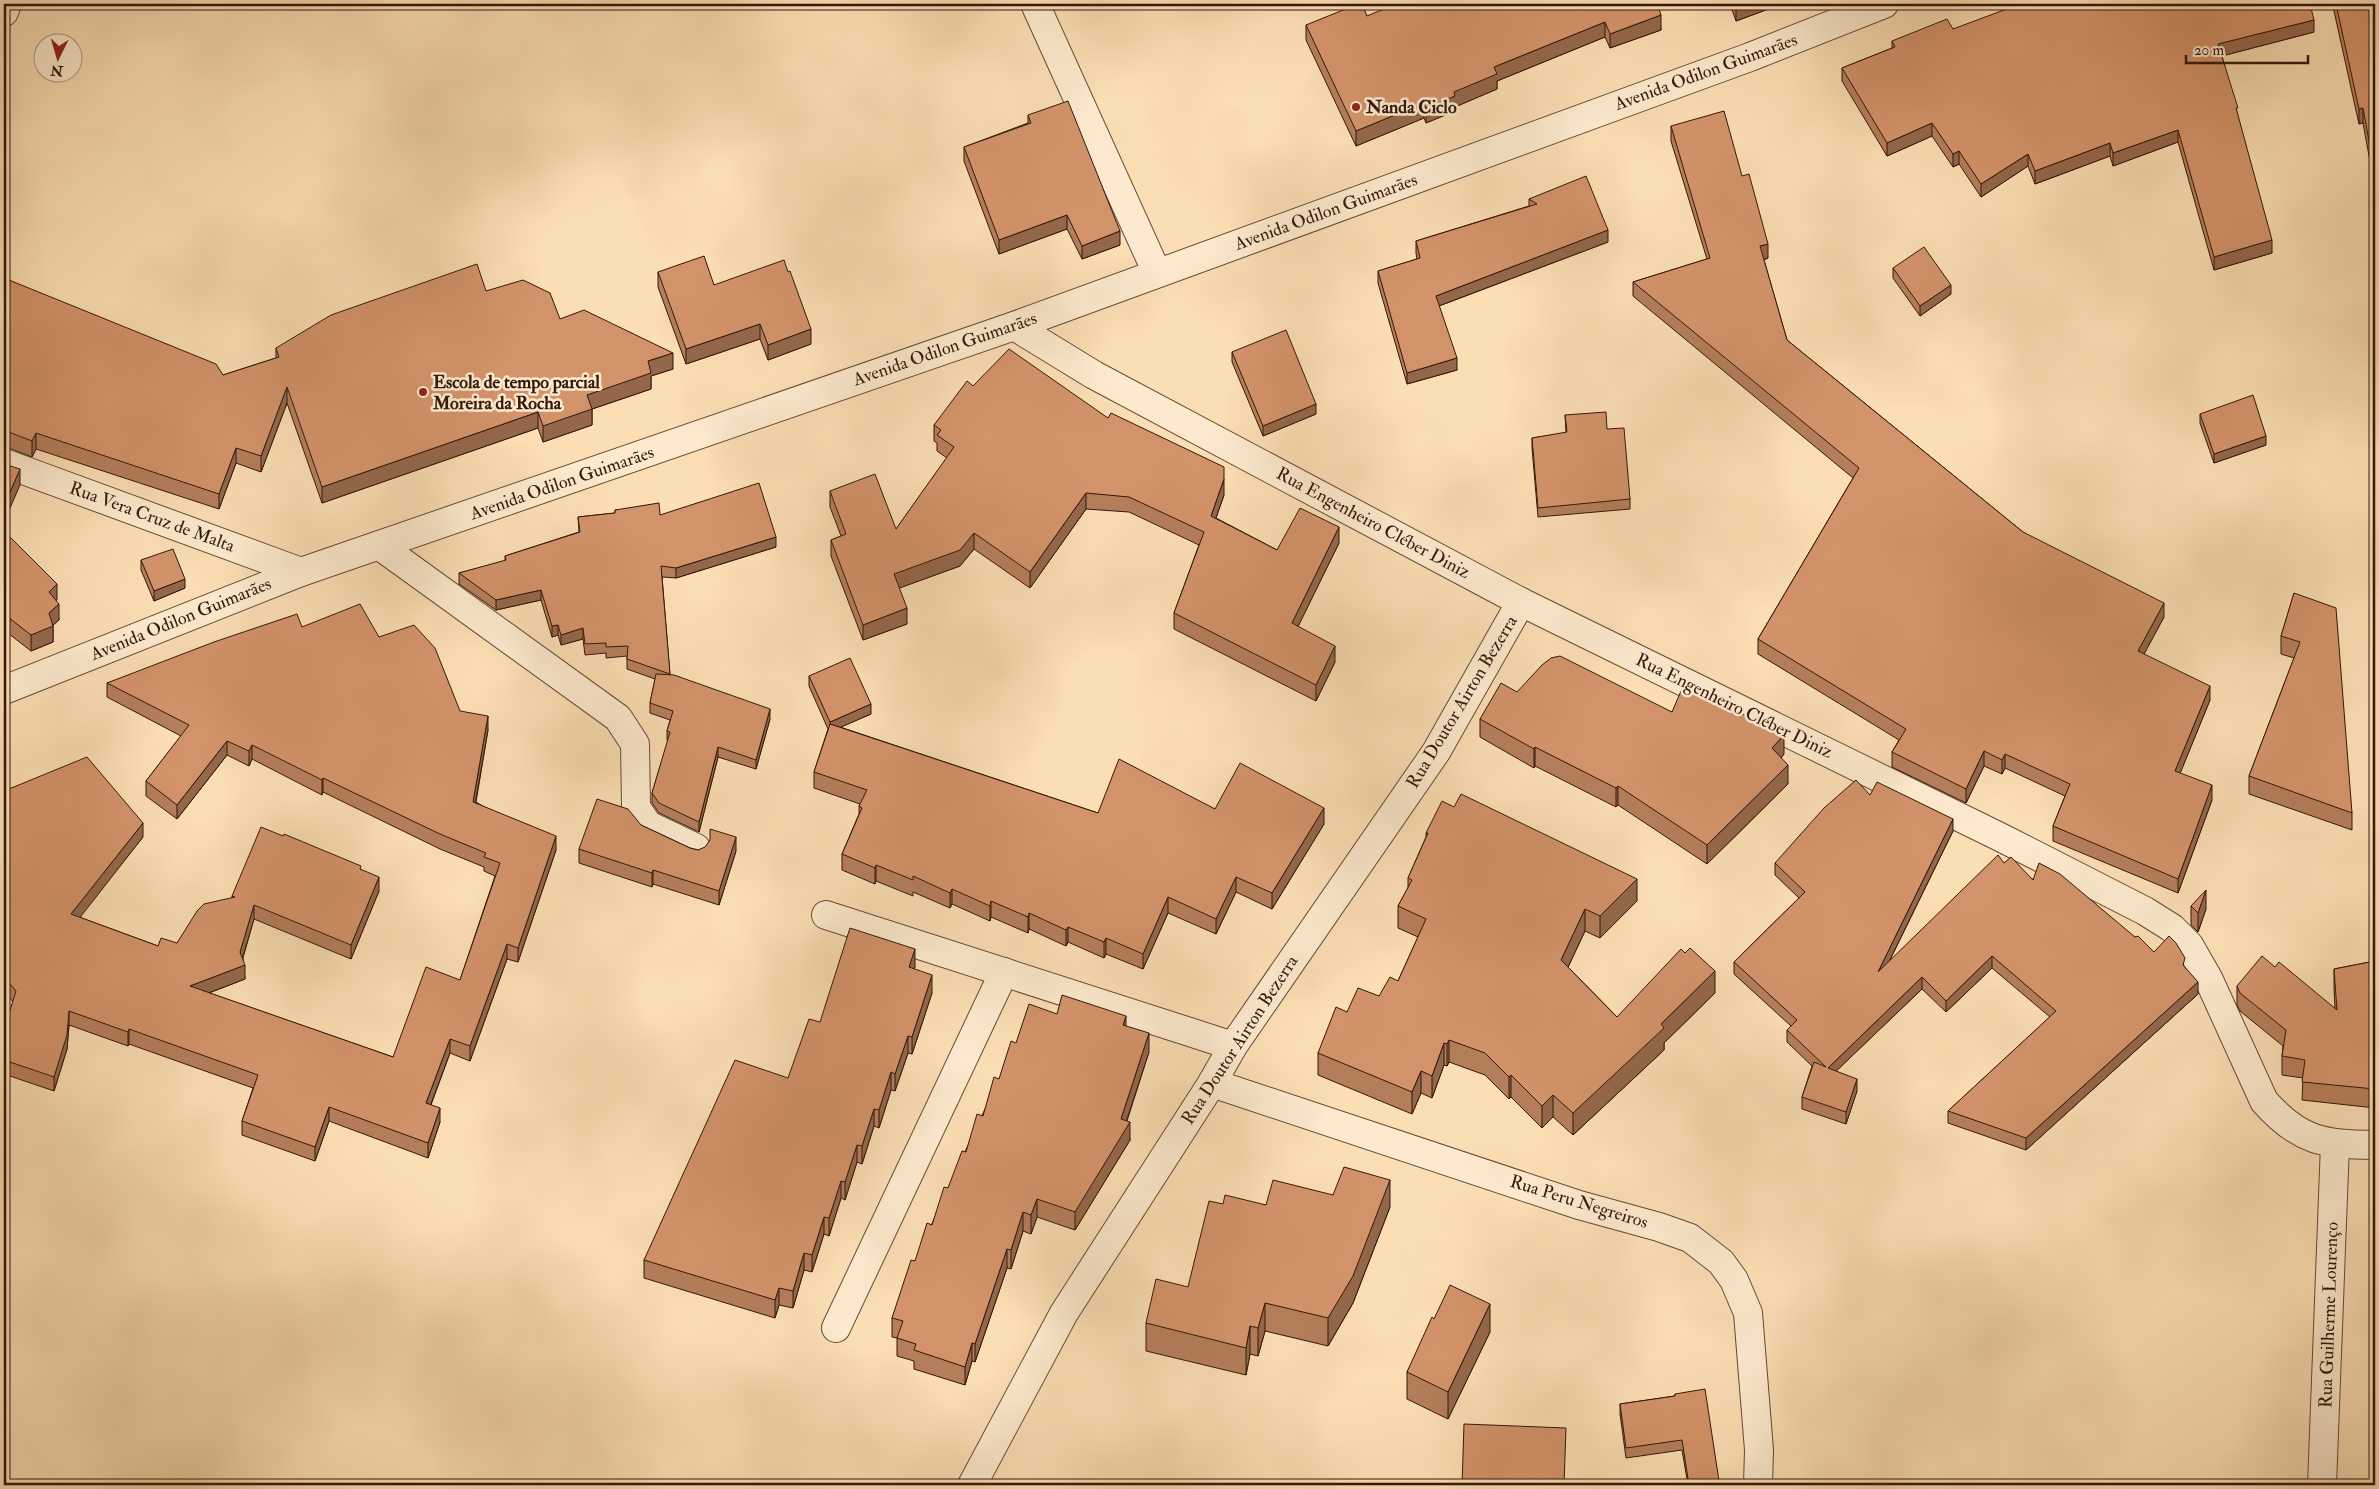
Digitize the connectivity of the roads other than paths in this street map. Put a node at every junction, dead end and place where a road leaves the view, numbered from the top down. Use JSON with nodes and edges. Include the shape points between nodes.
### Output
{"nodes":[{"id":1,"x":7,"y":4,"type":"edge"},
{"id":2,"x":1035,"y":4,"type":"edge"},
{"id":3,"x":1884,"y":4,"type":"edge"},
{"id":4,"x":4,"y":12,"type":"edge"},
{"id":5,"x":1156,"y":273,"type":"junction"},
{"id":6,"x":1014,"y":326,"type":"junction"},
{"id":7,"x":4,"y":463,"type":"edge"},
{"id":8,"x":380,"y":546,"type":"junction"},
{"id":9,"x":300,"y":572,"type":"junction"},
{"id":10,"x":1522,"y":602,"type":"junction"},
{"id":11,"x":4,"y":690,"type":"edge"},
{"id":12,"x":696,"y":848,"type":"edge"},
{"id":13,"x":826,"y":915,"type":"dead end"},
{"id":14,"x":1004,"y":972,"type":"junction"},
{"id":15,"x":1233,"y":1046,"type":"junction"},
{"id":16,"x":1212,"y":1082,"type":"junction"},
{"id":17,"x":2336,"y":1144,"type":"junction"},
{"id":18,"x":2375,"y":1145,"type":"edge"},
{"id":19,"x":836,"y":1328,"type":"dead end"},
{"id":20,"x":972,"y":1485,"type":"edge"},
{"id":21,"x":1758,"y":1485,"type":"edge"},
{"id":22,"x":2322,"y":1485,"type":"edge"}],
"edges":[{"from":1,"to":4,"type":"street"},
{"from":2,"to":5,"type":"street"},
{"from":3,"to":5,"type":"street","name":"Avenida Odilon Guimarães","via":[[1750,57]]},
{"from":5,"to":6,"type":"street","name":"Avenida Odilon Guimarães"},
{"from":6,"to":8,"type":"street","name":"Avenida Odilon Guimarães"},
{"from":6,"to":10,"type":"street","name":"Rua Engenheiro Cléber Diniz","via":[[1094,375]]},
{"from":7,"to":9,"type":"street","name":"Rua Vera Cruz de Malta"},
{"from":8,"to":9,"type":"street","name":"Avenida Odilon Guimarães"},
{"from":8,"to":12,"type":"street","via":[[618,718],[635,744],[636,807],[648,825]]},
{"from":9,"to":11,"type":"street","name":"Avenida Odilon Guimarães"},
{"from":10,"to":15,"type":"street","name":"Rua Doutor Airton Bezerra","via":[[1436,752]]},
{"from":10,"to":17,"type":"street","name":"Rua Engenheiro Cléber Diniz","via":[[2145,910],[2172,928],[2189,945],[2209,980],[2264,1101],[2290,1128]]},
{"from":13,"to":14,"type":"street"},
{"from":14,"to":15,"type":"street"},
{"from":14,"to":19,"type":"street"},
{"from":15,"to":16,"type":"street","name":"Rua Doutor Airton Bezerra"},
{"from":16,"to":20,"type":"street","name":"Rua Doutor Airton Bezerra","via":[[1064,1313]]},
{"from":16,"to":21,"type":"street","name":"Rua Peru Negreiros","via":[[1579,1205],[1690,1238],[1720,1262],[1734,1280],[1748,1313],[1759,1450]]},
{"from":17,"to":18,"type":"street","name":"Rua Engenheiro Cléber Diniz"},
{"from":17,"to":22,"type":"street","name":"Rua Guilherme Lourenço"}]}
